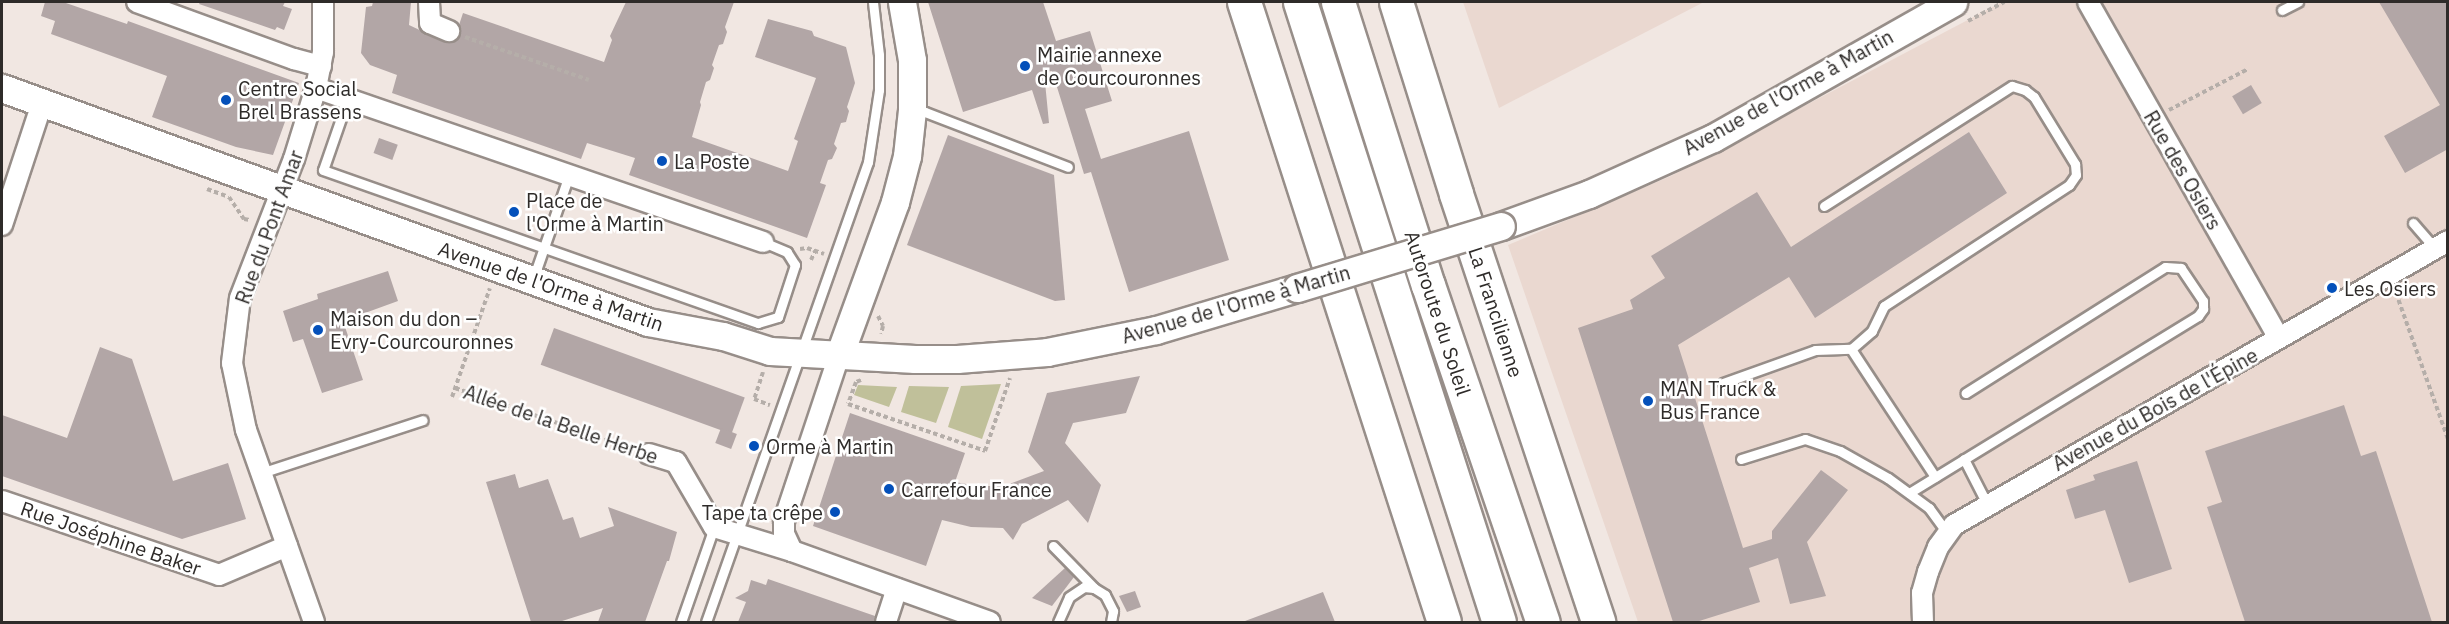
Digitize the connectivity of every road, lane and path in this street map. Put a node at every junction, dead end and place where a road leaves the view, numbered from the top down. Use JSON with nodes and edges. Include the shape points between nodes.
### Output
{"nodes":[{"id":1,"x":137,"y":2,"type":"edge"},
{"id":2,"x":322,"y":2,"type":"edge"},
{"id":3,"x":429,"y":2,"type":"edge"},
{"id":4,"x":873,"y":2,"type":"edge"},
{"id":5,"x":902,"y":2,"type":"edge"},
{"id":6,"x":1244,"y":2,"type":"edge"},
{"id":7,"x":1300,"y":2,"type":"edge"},
{"id":8,"x":1338,"y":2,"type":"edge"},
{"id":9,"x":1396,"y":2,"type":"edge"},
{"id":10,"x":1953,"y":2,"type":"edge"},
{"id":11,"x":2088,"y":2,"type":"edge"},
{"id":12,"x":2298,"y":2,"type":"edge"},
{"id":13,"x":2282,"y":10,"type":"dead end"},
{"id":14,"x":449,"y":31,"type":"joint"},
{"id":15,"x":321,"y":66,"type":"junction"},
{"id":16,"x":2248,"y":69,"type":"dead end"},
{"id":17,"x":589,"y":80,"type":"dead end"},
{"id":18,"x":2,"y":88,"type":"edge"},
{"id":19,"x":316,"y":88,"type":"junction"},
{"id":20,"x":348,"y":98,"type":"junction"},
{"id":21,"x":42,"y":103,"type":"junction"},
{"id":22,"x":912,"y":110,"type":"junction"},
{"id":23,"x":2154,"y":118,"type":"junction"},
{"id":24,"x":1068,"y":167,"type":"dead end"},
{"id":25,"x":569,"y":175,"type":"junction"},
{"id":26,"x":196,"y":185,"type":"dead end"},
{"id":27,"x":282,"y":191,"type":"junction"},
{"id":28,"x":1824,"y":206,"type":"dead end"},
{"id":29,"x":2413,"y":223,"type":"dead end"},
{"id":30,"x":2,"y":225,"type":"edge"},
{"id":31,"x":268,"y":226,"type":"junction"},
{"id":32,"x":763,"y":242,"type":"joint"},
{"id":33,"x":2441,"y":245,"type":"edge"},
{"id":34,"x":544,"y":248,"type":"junction"},
{"id":35,"x":815,"y":251,"type":"dead end"},
{"id":36,"x":811,"y":260,"type":"dead end"},
{"id":37,"x":497,"y":269,"type":"junction"},
{"id":38,"x":2389,"y":274,"type":"junction"},
{"id":39,"x":533,"y":281,"type":"junction"},
{"id":40,"x":876,"y":312,"type":"dead end"},
{"id":41,"x":2279,"y":338,"type":"junction"},
{"id":42,"x":1851,"y":350,"type":"junction"},
{"id":43,"x":800,"y":354,"type":"junction"},
{"id":44,"x":839,"y":356,"type":"junction"},
{"id":45,"x":875,"y":357,"type":"junction"},
{"id":46,"x":1011,"y":375,"type":"dead end"},
{"id":47,"x":1723,"y":383,"type":"dead end"},
{"id":48,"x":455,"y":388,"type":"junction"},
{"id":49,"x":1966,"y":393,"type":"dead end"},
{"id":50,"x":452,"y":398,"type":"dead end"},
{"id":51,"x":423,"y":420,"type":"dead end"},
{"id":52,"x":2448,"y":439,"type":"edge"},
{"id":53,"x":650,"y":454,"type":"joint"},
{"id":54,"x":1741,"y":459,"type":"dead end"},
{"id":55,"x":1964,"y":459,"type":"junction"},
{"id":56,"x":261,"y":472,"type":"junction"},
{"id":57,"x":1935,"y":477,"type":"junction"},
{"id":58,"x":1909,"y":493,"type":"junction"},
{"id":59,"x":2,"y":501,"type":"edge"},
{"id":60,"x":1987,"y":504,"type":"junction"},
{"id":61,"x":714,"y":527,"type":"junction"},
{"id":62,"x":1948,"y":534,"type":"junction"},
{"id":63,"x":737,"y":535,"type":"junction"},
{"id":64,"x":287,"y":546,"type":"junction"},
{"id":65,"x":1053,"y":546,"type":"dead end"},
{"id":66,"x":792,"y":551,"type":"junction"},
{"id":67,"x":1094,"y":588,"type":"junction"},
{"id":68,"x":897,"y":589,"type":"junction"},
{"id":69,"x":314,"y":622,"type":"edge"},
{"id":70,"x":681,"y":622,"type":"edge"},
{"id":71,"x":706,"y":622,"type":"edge"},
{"id":72,"x":886,"y":622,"type":"edge"},
{"id":73,"x":990,"y":622,"type":"edge"},
{"id":74,"x":1058,"y":622,"type":"edge"},
{"id":75,"x":1111,"y":622,"type":"edge"},
{"id":76,"x":1444,"y":622,"type":"edge"},
{"id":77,"x":1499,"y":622,"type":"edge"},
{"id":78,"x":1543,"y":622,"type":"edge"},
{"id":79,"x":1598,"y":622,"type":"edge"},
{"id":80,"x":1923,"y":622,"type":"edge"}],
"edges":[{"from":1,"to":15,"type":"street"},
{"from":2,"to":15,"type":"street","name":"Rue du Pont Amar"},
{"from":3,"to":14,"type":"street","via":[[430,23]]},
{"from":4,"to":43,"type":"lane","via":[[879,90],[868,162]]},
{"from":5,"to":22,"type":"main road","via":[[912,60]]},
{"from":6,"to":76,"type":"highway"},
{"from":7,"to":77,"type":"highway","name":"Autoroute du Soleil"},
{"from":8,"to":78,"type":"highway","name":"Autoroute du Soleil","via":[[1428,285]]},
{"from":9,"to":79,"type":"highway","name":"La Francilienne"},
{"from":10,"to":45,"type":"main road","name":"Avenue de l'Orme à Martin","bridge":true,"via":[[1713,138],[1589,194],[1501,226],[1156,330],[1047,352],[957,359]]},
{"from":11,"to":23,"type":"street","name":"Rue des Osiers"},
{"from":12,"to":13,"type":"lane"},
{"from":14,"to":17,"type":"path"},
{"from":15,"to":19,"type":"street","name":"Rue du Pont Amar"},
{"from":16,"to":23,"type":"path"},
{"from":18,"to":21,"type":"main road","name":"Avenue de l'Orme à Martin"},
{"from":19,"to":20,"type":"street"},
{"from":19,"to":27,"type":"street","name":"Rue du Pont Amar"},
{"from":20,"to":25,"type":"street"},
{"from":20,"to":34,"type":"lane","via":[[323,170]]},
{"from":21,"to":27,"type":"main road","name":"Avenue de l'Orme à Martin"},
{"from":21,"to":30,"type":"street"},
{"from":22,"to":24,"type":"lane"},
{"from":22,"to":44,"type":"main road","via":[[907,156],[895,202]]},
{"from":23,"to":41,"type":"street","name":"Rue des Osiers"},
{"from":25,"to":32,"type":"street"},
{"from":25,"to":34,"type":"lane"},
{"from":26,"to":31,"type":"path","via":[[229,197],[244,219]]},
{"from":27,"to":31,"type":"street","name":"Rue du Pont Amar"},
{"from":27,"to":37,"type":"main road","name":"Avenue de l'Orme à Martin"},
{"from":28,"to":42,"type":"lane","via":[[2013,86],[2034,97],[2075,164],[2076,175],[2069,185],[1884,306],[1872,331]]},
{"from":29,"to":33,"type":"lane"},
{"from":31,"to":56,"type":"street","name":"Rue du Pont Amar","via":[[240,298],[232,363],[246,429]]},
{"from":32,"to":34,"type":"lane","via":[[787,252],[795,265],[778,317],[758,323]]},
{"from":33,"to":38,"type":"street","name":"Avenue du Bois de l'Épine"},
{"from":34,"to":39,"type":"lane"},
{"from":35,"to":36,"type":"path"},
{"from":37,"to":39,"type":"main road","name":"Avenue de l'Orme à Martin"},
{"from":37,"to":48,"type":"path"},
{"from":38,"to":41,"type":"street","name":"Avenue du Bois de l'Épine"},
{"from":38,"to":52,"type":"path"},
{"from":39,"to":43,"type":"main road","name":"Avenue de l'Orme à Martin","via":[[648,322],[723,336],[770,351]]},
{"from":40,"to":45,"type":"path","via":[[883,326]]},
{"from":41,"to":60,"type":"street","name":"Avenue du Bois de l'Épine"},
{"from":42,"to":47,"type":"lane","via":[[1815,350]]},
{"from":42,"to":57,"type":"lane"},
{"from":43,"to":44,"type":"main road","name":"Avenue de l'Orme à Martin"},
{"from":43,"to":63,"type":"lane"},
{"from":44,"to":45,"type":"main road","name":"Avenue de l'Orme à Martin"},
{"from":44,"to":66,"type":"street","via":[[784,521],[784,534]]},
{"from":45,"to":46,"type":"path","via":[[868,378],[856,382],[848,404],[985,451]]},
{"from":48,"to":50,"type":"path"},
{"from":48,"to":53,"type":"path","name":"Allée de la Belle Herbe"},
{"from":49,"to":55,"type":"lane","via":[[2165,267],[2181,268],[2203,301],[2198,316]]},
{"from":51,"to":56,"type":"lane"},
{"from":53,"to":61,"type":"street","name":"Allée de la Belle Herbe","via":[[676,462]]},
{"from":54,"to":58,"type":"lane","via":[[1805,439],[1840,451]]},
{"from":55,"to":57,"type":"lane"},
{"from":55,"to":60,"type":"lane"},
{"from":56,"to":64,"type":"street","name":"Rue du Pont Amar"},
{"from":57,"to":58,"type":"lane"},
{"from":58,"to":62,"type":"lane","via":[[1929,508]]},
{"from":59,"to":64,"type":"street","name":"Rue Joséphine Baker","via":[[219,575]]},
{"from":60,"to":62,"type":"street","name":"Avenue du Bois de l'Épine","via":[[1954,525]]},
{"from":61,"to":63,"type":"street"},
{"from":61,"to":70,"type":"lane"},
{"from":62,"to":80,"type":"street","name":"Avenue du Bois de l'Épine","via":[[1938,547],[1922,593]]},
{"from":63,"to":66,"type":"street"},
{"from":63,"to":71,"type":"lane"},
{"from":64,"to":69,"type":"street","name":"Rue du Pont Amar"},
{"from":65,"to":67,"type":"lane"},
{"from":66,"to":68,"type":"street"},
{"from":67,"to":74,"type":"lane","via":[[1084,587],[1069,597]]},
{"from":67,"to":75,"type":"lane","via":[[1105,595],[1113,611]]},
{"from":68,"to":72,"type":"street"},
{"from":68,"to":73,"type":"street"}]}
